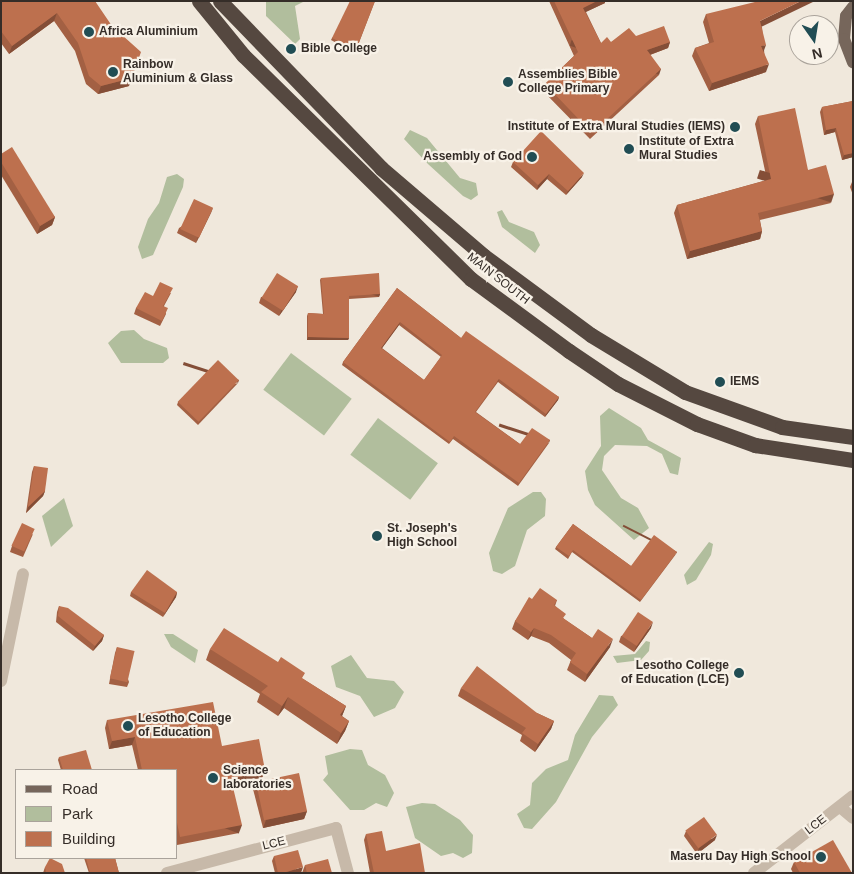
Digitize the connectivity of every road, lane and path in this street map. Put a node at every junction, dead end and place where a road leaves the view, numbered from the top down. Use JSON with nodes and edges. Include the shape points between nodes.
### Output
{"nodes":[{"id":1,"x":200,"y":1,"type":"edge"},
{"id":2,"x":220,"y":1,"type":"edge"},
{"id":3,"x":853,"y":7,"type":"edge"},
{"id":4,"x":853,"y":62,"type":"edge"},
{"id":5,"x":853,"y":437,"type":"edge"},
{"id":6,"x":853,"y":460,"type":"edge"},
{"id":7,"x":23,"y":574,"type":"dead end"},
{"id":8,"x":1,"y":681,"type":"edge"},
{"id":9,"x":853,"y":796,"type":"edge"},
{"id":10,"x":840,"y":807,"type":"junction"},
{"id":11,"x":853,"y":818,"type":"edge"},
{"id":12,"x":167,"y":873,"type":"edge"},
{"id":13,"x":348,"y":873,"type":"edge"},
{"id":14,"x":754,"y":873,"type":"edge"}],
"edges":[{"from":1,"to":6,"type":"highway","name":"MAIN SOUTH","via":[[243,55],[471,279],[569,351],[618,384],[697,424],[755,445]]},
{"from":2,"to":5,"type":"highway","name":"MAIN SOUTH","via":[[381,168],[484,256],[591,335],[685,392],[782,427]]},
{"from":3,"to":4,"type":"main road","via":[[846,16],[844,39]]},
{"from":7,"to":8,"type":"street"},
{"from":9,"to":10,"type":"street","name":"LCE"},
{"from":10,"to":11,"type":"street"},
{"from":10,"to":14,"type":"street","name":"LCE"},
{"from":12,"to":13,"type":"street","name":"LCE","via":[[336,828]]}]}
